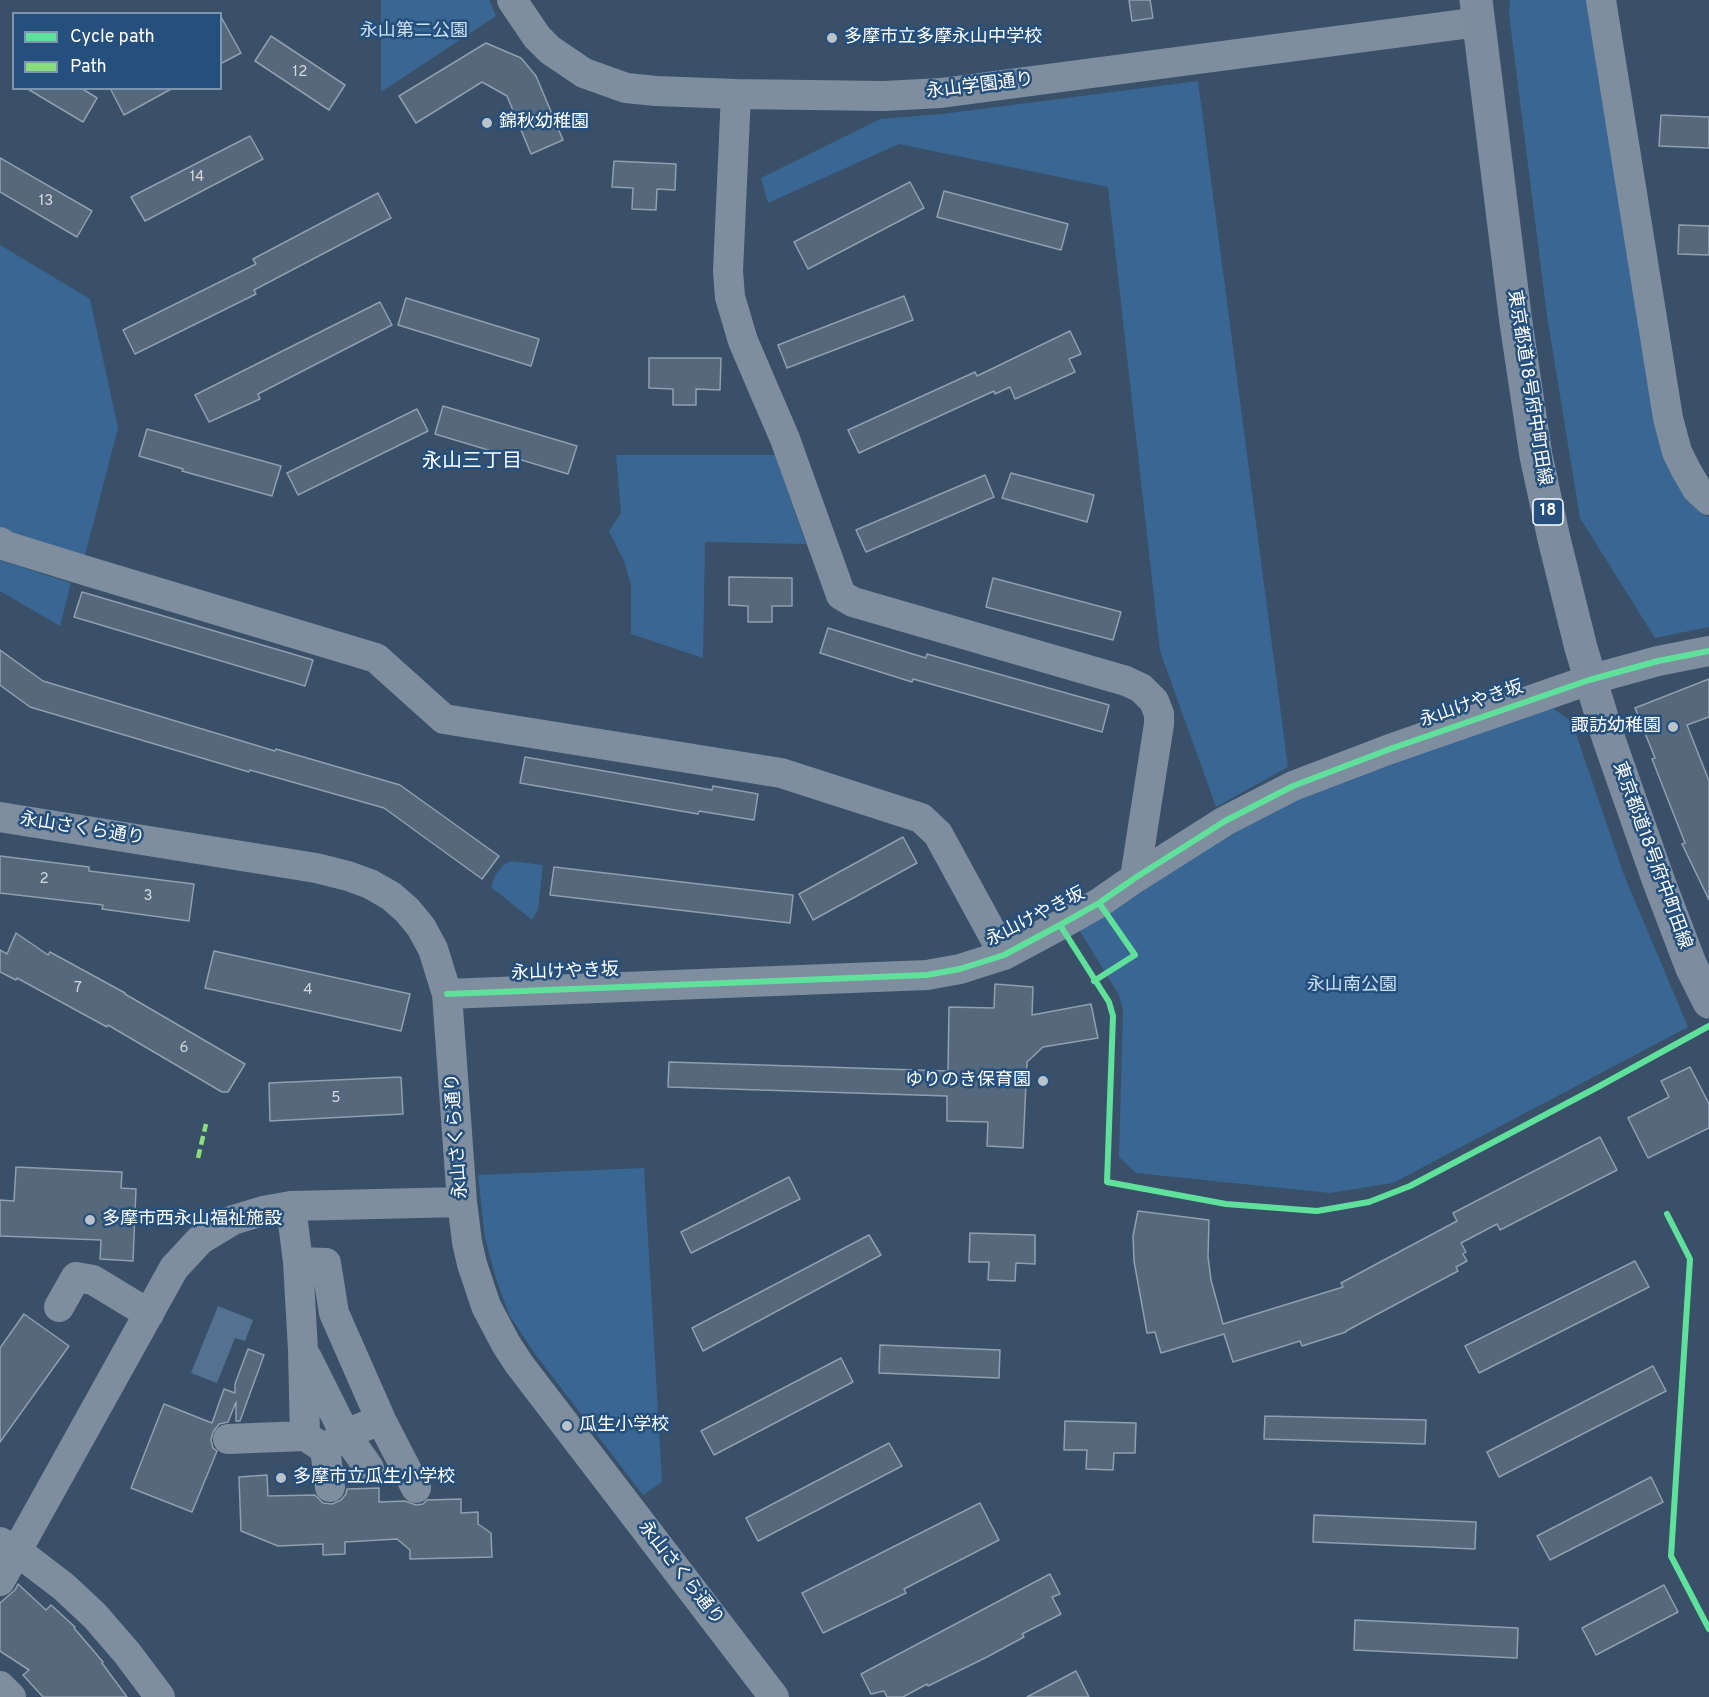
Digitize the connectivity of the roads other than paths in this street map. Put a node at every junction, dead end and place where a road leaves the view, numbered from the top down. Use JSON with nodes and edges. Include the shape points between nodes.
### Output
{"nodes":[{"id":1,"x":512,"y":0,"type":"edge"},
{"id":2,"x":1601,"y":0,"type":"edge"},
{"id":3,"x":1478,"y":11,"type":"edge"},
{"id":4,"x":736,"y":94,"type":"junction"},
{"id":5,"x":1709,"y":500,"type":"edge"},
{"id":6,"x":0,"y":542,"type":"edge"},
{"id":7,"x":1709,"y":651,"type":"edge"},
{"id":8,"x":1589,"y":680,"type":"junction"},
{"id":9,"x":0,"y":817,"type":"edge"},
{"id":10,"x":1135,"y":878,"type":"junction"},
{"id":11,"x":1004,"y":955,"type":"junction"},
{"id":12,"x":447,"y":994,"type":"junction"},
{"id":13,"x":1709,"y":1002,"type":"edge"},
{"id":14,"x":462,"y":1202,"type":"junction"},
{"id":15,"x":291,"y":1206,"type":"junction"},
{"id":16,"x":298,"y":1262,"type":"junction"},
{"id":17,"x":59,"y":1306,"type":"dead end"},
{"id":18,"x":149,"y":1314,"type":"junction"},
{"id":19,"x":303,"y":1350,"type":"junction"},
{"id":20,"x":381,"y":1420,"type":"junction"},
{"id":21,"x":228,"y":1439,"type":"dead end"},
{"id":22,"x":325,"y":1440,"type":"junction"},
{"id":23,"x":369,"y":1468,"type":"dead end"},
{"id":24,"x":330,"y":1487,"type":"dead end"},
{"id":25,"x":416,"y":1488,"type":"dead end"},
{"id":26,"x":8,"y":1546,"type":"edge"},
{"id":27,"x":0,"y":1581,"type":"edge"},
{"id":28,"x":0,"y":1686,"type":"edge"},
{"id":29,"x":759,"y":1692,"type":"edge"},
{"id":30,"x":11,"y":1697,"type":"edge"},
{"id":31,"x":160,"y":1697,"type":"edge"}],
"edges":[{"from":1,"to":4,"type":"street","name":"永山学園通り","via":[[537,37],[584,73],[626,88]]},
{"from":2,"to":5,"type":"street","via":[[1668,418],[1677,452],[1697,489]]},
{"from":3,"to":4,"type":"street","name":"永山学園通り","via":[[941,93]]},
{"from":3,"to":8,"type":"main road","name":"東京都道18号府中町田線","number":"18","via":[[1536,456]]},
{"from":4,"to":10,"type":"street","via":[[730,297],[743,341],[785,439],[841,595],[853,602],[1142,688],[1154,701],[1160,724]]},
{"from":6,"to":11,"type":"street","via":[[376,658],[444,719],[781,773],[921,818],[938,834]]},
{"from":7,"to":8,"type":"street","name":"永山けやき坂"},
{"from":8,"to":10,"type":"street","name":"永山けやき坂","via":[[1293,786],[1225,821]]},
{"from":8,"to":13,"type":"main road","name":"東京都道18号府中町田線","number":"18","via":[[1659,882]]},
{"from":9,"to":12,"type":"street","name":"永山さくら通り","via":[[316,868],[370,884],[391,896],[421,927],[433,949]]},
{"from":10,"to":11,"type":"street","name":"永山けやき坂","via":[[1080,914]]},
{"from":11,"to":12,"type":"street","name":"永山けやき坂","via":[[927,975]]},
{"from":12,"to":14,"type":"street","name":"永山さくら通り"},
{"from":14,"to":15,"type":"street"},
{"from":14,"to":29,"type":"street","name":"永山さくら通り","via":[[472,1264],[486,1306],[506,1344]]},
{"from":15,"to":16,"type":"street"},
{"from":15,"to":18,"type":"street","via":[[232,1220],[200,1240],[174,1268]]},
{"from":16,"to":19,"type":"street"},
{"from":16,"to":20,"type":"street","via":[[327,1263],[334,1314]]},
{"from":17,"to":18,"type":"street","via":[[76,1276],[93,1280]]},
{"from":18,"to":26,"type":"street"},
{"from":19,"to":22,"type":"street"},
{"from":19,"to":22,"type":"street"},
{"from":20,"to":22,"type":"street"},
{"from":20,"to":25,"type":"street"},
{"from":21,"to":22,"type":"street"},
{"from":22,"to":23,"type":"street"},
{"from":22,"to":24,"type":"street"},
{"from":26,"to":27,"type":"street"},
{"from":26,"to":31,"type":"street","via":[[64,1587],[95,1616]]},
{"from":28,"to":30,"type":"street"}]}
